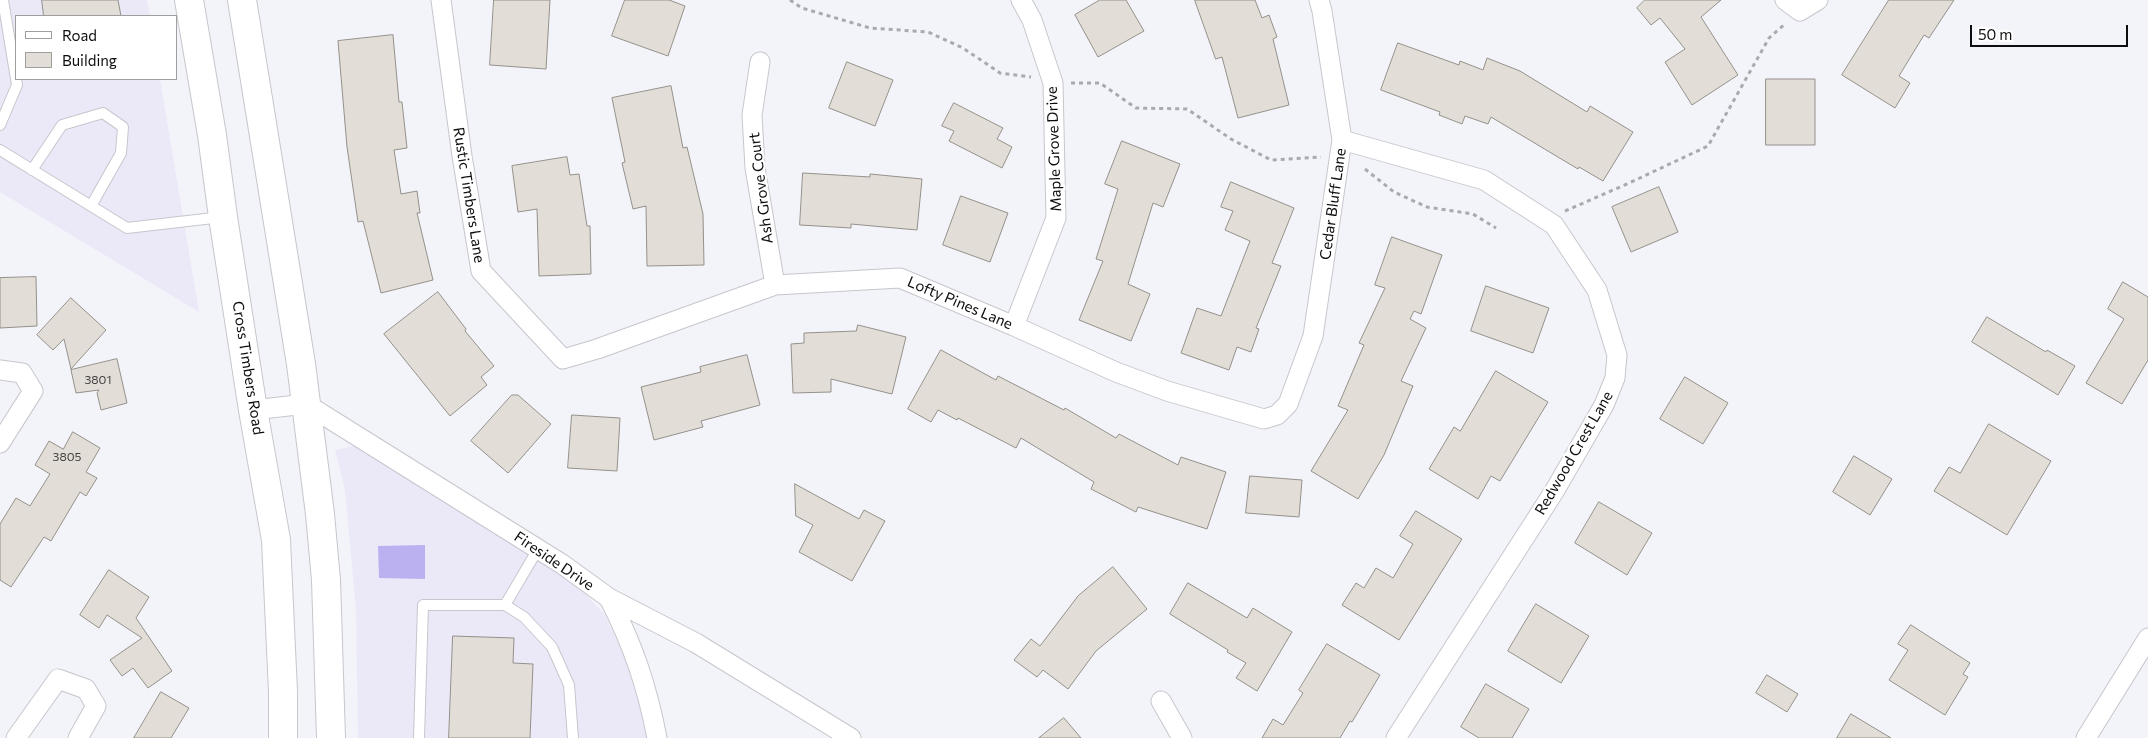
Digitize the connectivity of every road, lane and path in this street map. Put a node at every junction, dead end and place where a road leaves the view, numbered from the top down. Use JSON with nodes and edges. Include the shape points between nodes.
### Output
{"nodes":[{"id":1,"x":189,"y":0,"type":"edge"},
{"id":2,"x":242,"y":0,"type":"edge"},
{"id":3,"x":441,"y":0,"type":"edge"},
{"id":4,"x":790,"y":0,"type":"edge"},
{"id":5,"x":1021,"y":0,"type":"edge"},
{"id":6,"x":1318,"y":0,"type":"edge"},
{"id":7,"x":1818,"y":0,"type":"edge"},
{"id":8,"x":1793,"y":5,"type":"edge"},
{"id":9,"x":3,"y":9,"type":"edge"},
{"id":10,"x":760,"y":62,"type":"dead end"},
{"id":11,"x":15,"y":74,"type":"edge"},
{"id":12,"x":16,"y":80,"type":"edge"},
{"id":13,"x":1053,"y":83,"type":"junction"},
{"id":14,"x":0,"y":125,"type":"edge"},
{"id":15,"x":1342,"y":140,"type":"junction"},
{"id":16,"x":0,"y":150,"type":"edge"},
{"id":17,"x":1339,"y":161,"type":"junction"},
{"id":18,"x":32,"y":170,"type":"junction"},
{"id":19,"x":90,"y":206,"type":"junction"},
{"id":20,"x":222,"y":217,"type":"junction"},
{"id":21,"x":1554,"y":225,"type":"junction"},
{"id":22,"x":1496,"y":228,"type":"dead end"},
{"id":23,"x":775,"y":285,"type":"junction"},
{"id":24,"x":1014,"y":326,"type":"junction"},
{"id":25,"x":563,"y":359,"type":"joint"},
{"id":26,"x":0,"y":370,"type":"edge"},
{"id":27,"x":306,"y":404,"type":"junction"},
{"id":28,"x":1288,"y":404,"type":"joint"},
{"id":29,"x":253,"y":410,"type":"junction"},
{"id":30,"x":0,"y":443,"type":"edge"},
{"id":31,"x":538,"y":549,"type":"junction"},
{"id":32,"x":609,"y":598,"type":"junction"},
{"id":33,"x":505,"y":605,"type":"junction"},
{"id":34,"x":2148,"y":638,"type":"edge"},
{"id":35,"x":1161,"y":701,"type":"dead end"},
{"id":36,"x":16,"y":738,"type":"edge"},
{"id":37,"x":78,"y":738,"type":"edge"},
{"id":38,"x":283,"y":738,"type":"edge"},
{"id":39,"x":331,"y":738,"type":"edge"},
{"id":40,"x":419,"y":738,"type":"edge"},
{"id":41,"x":573,"y":738,"type":"edge"},
{"id":42,"x":657,"y":738,"type":"edge"},
{"id":43,"x":851,"y":738,"type":"edge"},
{"id":44,"x":1182,"y":738,"type":"edge"},
{"id":45,"x":1396,"y":738,"type":"edge"},
{"id":46,"x":2086,"y":738,"type":"edge"}],
"edges":[{"from":1,"to":20,"type":"main road","name":"Cross Timbers Road"},
{"from":2,"to":27,"type":"main road"},
{"from":3,"to":25,"type":"street","name":"Rustic Timbers Lane","via":[[462,156],[482,270]]},
{"from":4,"to":13,"type":"path","via":[[802,8],[870,28],[928,32],[962,48],[1000,73]]},
{"from":5,"to":13,"type":"street","name":"Maple Grove Drive","via":[[1032,20]]},
{"from":6,"to":15,"type":"street","name":"Cedar Bluff Lane"},
{"from":7,"to":8,"type":"street"},
{"from":8,"to":21,"type":"path","via":[[1770,38],[1708,146],[1562,212]]},
{"from":9,"to":11,"type":"lane"},
{"from":10,"to":23,"type":"street","name":"Ash Grove Court","via":[[752,115],[755,168]]},
{"from":12,"to":14,"type":"lane","via":[[17,85]]},
{"from":13,"to":17,"type":"path","via":[[1100,83],[1136,108],[1187,109],[1231,139],[1271,160],[1320,157]]},
{"from":13,"to":24,"type":"street","name":"Maple Grove Drive","via":[[1056,218]]},
{"from":15,"to":17,"type":"street","name":"Cedar Bluff Lane"},
{"from":15,"to":21,"type":"street","name":"Redwood Crest Lane","via":[[1484,180]]},
{"from":16,"to":18,"type":"lane"},
{"from":17,"to":22,"type":"path","via":[[1364,168],[1394,192],[1427,207],[1474,214]]},
{"from":17,"to":28,"type":"street","name":"Cedar Bluff Lane","via":[[1314,336]]},
{"from":18,"to":19,"type":"lane"},
{"from":18,"to":19,"type":"lane","via":[[62,124],[103,113],[122,127],[122,154]]},
{"from":19,"to":20,"type":"lane","via":[[127,228]]},
{"from":20,"to":29,"type":"main road","name":"Cross Timbers Road"},
{"from":21,"to":45,"type":"street","name":"Redwood Crest Lane","via":[[1597,290],[1617,355],[1616,378],[1604,406],[1555,490]]},
{"from":23,"to":24,"type":"street","name":"Lofty Pines Lane","via":[[900,278]]},
{"from":23,"to":25,"type":"street","name":"Lofty Pines Lane"},
{"from":24,"to":28,"type":"street","name":"Lofty Pines Lane","via":[[1116,372],[1242,414],[1264,419],[1277,415]]},
{"from":26,"to":30,"type":"street","via":[[22,373],[33,391]]},
{"from":27,"to":29,"type":"street"},
{"from":27,"to":31,"type":"street","name":"Fireside Drive"},
{"from":27,"to":39,"type":"main road","via":[[326,580]]},
{"from":29,"to":38,"type":"main road","name":"Cross Timbers Road","via":[[276,540]]},
{"from":31,"to":32,"type":"street","name":"Fireside Drive"},
{"from":31,"to":33,"type":"lane"},
{"from":32,"to":42,"type":"street","via":[[632,647],[650,699]]},
{"from":32,"to":43,"type":"street","name":"Fireside Drive","via":[[696,643]]},
{"from":33,"to":40,"type":"lane","via":[[423,605]]},
{"from":33,"to":41,"type":"lane","via":[[524,617],[552,647],[569,686]]},
{"from":34,"to":46,"type":"street"},
{"from":35,"to":44,"type":"street"},
{"from":36,"to":37,"type":"street","via":[[58,679],[86,689],[96,706]]}]}
